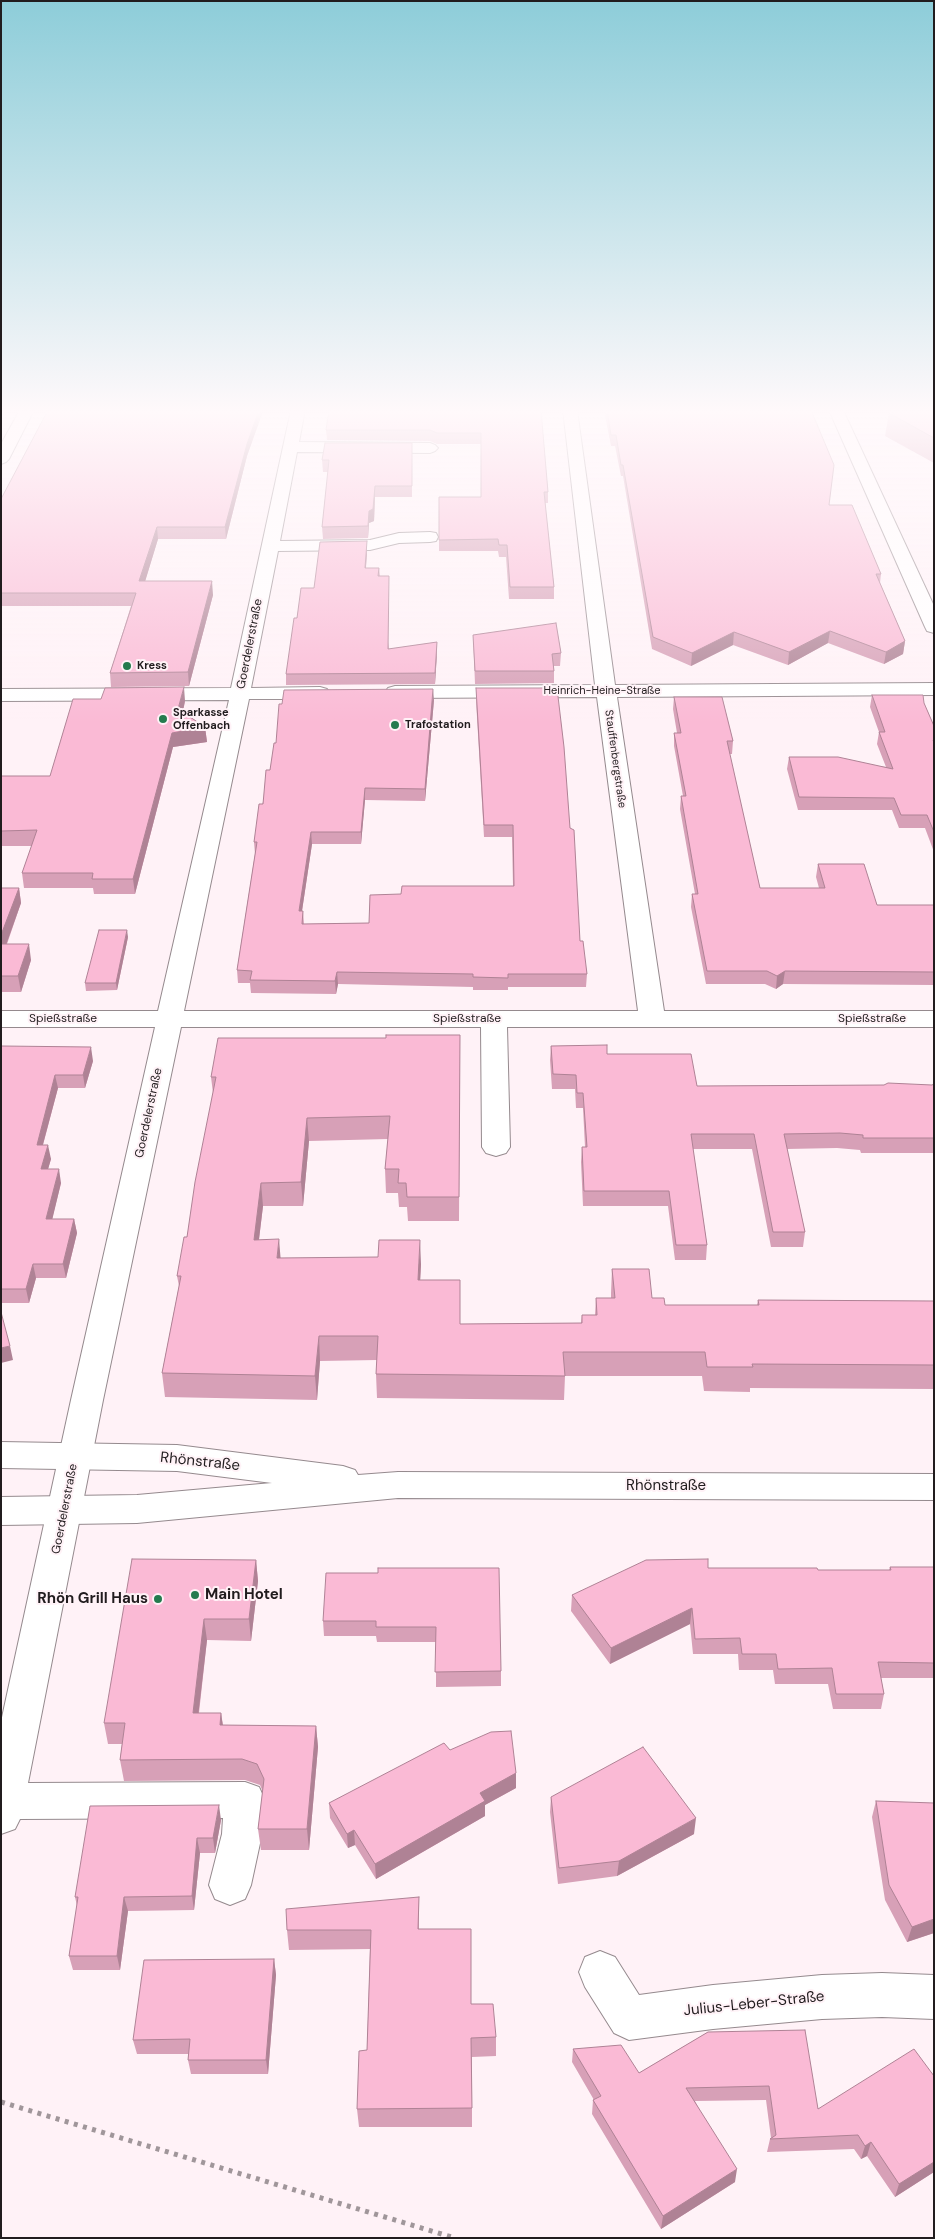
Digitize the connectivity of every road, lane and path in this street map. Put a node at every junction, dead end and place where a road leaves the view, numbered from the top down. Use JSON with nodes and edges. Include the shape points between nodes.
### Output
{"nodes":[{"id":1,"x":276,"y":514,"type":"edge"},
{"id":2,"x":583,"y":514,"type":"edge"},
{"id":3,"x":883,"y":514,"type":"edge"},
{"id":4,"x":430,"y":537,"type":"dead end"},
{"id":5,"x":270,"y":546,"type":"junction"},
{"id":6,"x":934,"y":627,"type":"edge"},
{"id":7,"x":934,"y":689,"type":"edge"},
{"id":8,"x":606,"y":691,"type":"junction"},
{"id":9,"x":339,"y":692,"type":"edge"},
{"id":10,"x":379,"y":692,"type":"edge"},
{"id":11,"x":240,"y":693,"type":"junction"},
{"id":12,"x":1,"y":695,"type":"edge"},
{"id":13,"x":1,"y":1019,"type":"edge"},
{"id":14,"x":169,"y":1019,"type":"junction"},
{"id":15,"x":494,"y":1019,"type":"junction"},
{"id":16,"x":652,"y":1019,"type":"junction"},
{"id":17,"x":934,"y":1019,"type":"edge"},
{"id":18,"x":496,"y":1148,"type":"dead end"},
{"id":19,"x":1,"y":1455,"type":"edge"},
{"id":20,"x":76,"y":1455,"type":"junction"},
{"id":21,"x":398,"y":1485,"type":"junction"},
{"id":22,"x":934,"y":1487,"type":"edge"},
{"id":23,"x":1,"y":1511,"type":"edge"},
{"id":24,"x":65,"y":1511,"type":"junction"},
{"id":25,"x":3,"y":1808,"type":"edge"},
{"id":26,"x":230,"y":1884,"type":"dead end"},
{"id":27,"x":600,"y":1972,"type":"dead end"},
{"id":28,"x":934,"y":1997,"type":"edge"},
{"id":29,"x":1,"y":2102,"type":"edge"},
{"id":30,"x":455,"y":2238,"type":"edge"}],
"edges":[{"from":1,"to":5,"type":"street","name":"Goerdelerstraße"},
{"from":2,"to":8,"type":"street","name":"Stauffenbergstraße"},
{"from":3,"to":6,"type":"street"},
{"from":4,"to":5,"type":"street","via":[[399,538],[370,546]]},
{"from":5,"to":11,"type":"street","name":"Goerdelerstraße"},
{"from":7,"to":8,"type":"street","name":"Heinrich-Heine-Straße"},
{"from":8,"to":10,"type":"street","name":"Heinrich-Heine-Straße"},
{"from":8,"to":16,"type":"street","name":"Stauffenbergstraße"},
{"from":9,"to":11,"type":"street"},
{"from":11,"to":12,"type":"street"},
{"from":11,"to":14,"type":"street","name":"Goerdelerstraße"},
{"from":13,"to":14,"type":"street","name":"Spießstraße"},
{"from":14,"to":15,"type":"street","name":"Spießstraße"},
{"from":14,"to":20,"type":"street","name":"Goerdelerstraße"},
{"from":15,"to":16,"type":"street","name":"Spießstraße"},
{"from":15,"to":18,"type":"street"},
{"from":16,"to":17,"type":"street","name":"Spießstraße"},
{"from":19,"to":20,"type":"street","name":"Rhönstraße"},
{"from":20,"to":21,"type":"street","name":"Rhönstraße","via":[[177,1458]]},
{"from":20,"to":24,"type":"street","name":"Goerdelerstraße"},
{"from":21,"to":22,"type":"street","name":"Rhönstraße"},
{"from":21,"to":24,"type":"street","name":"Rhönstraße","via":[[137,1508]]},
{"from":23,"to":24,"type":"street","name":"Rhönstraße"},
{"from":24,"to":25,"type":"street","name":"Goerdelerstraße"},
{"from":25,"to":26,"type":"street","via":[[245,1800],[242,1834]]},
{"from":27,"to":28,"type":"street","name":"Julius-Leber-Straße","via":[[629,2018],[822,1997]]},
{"from":29,"to":30,"type":"path"}]}
